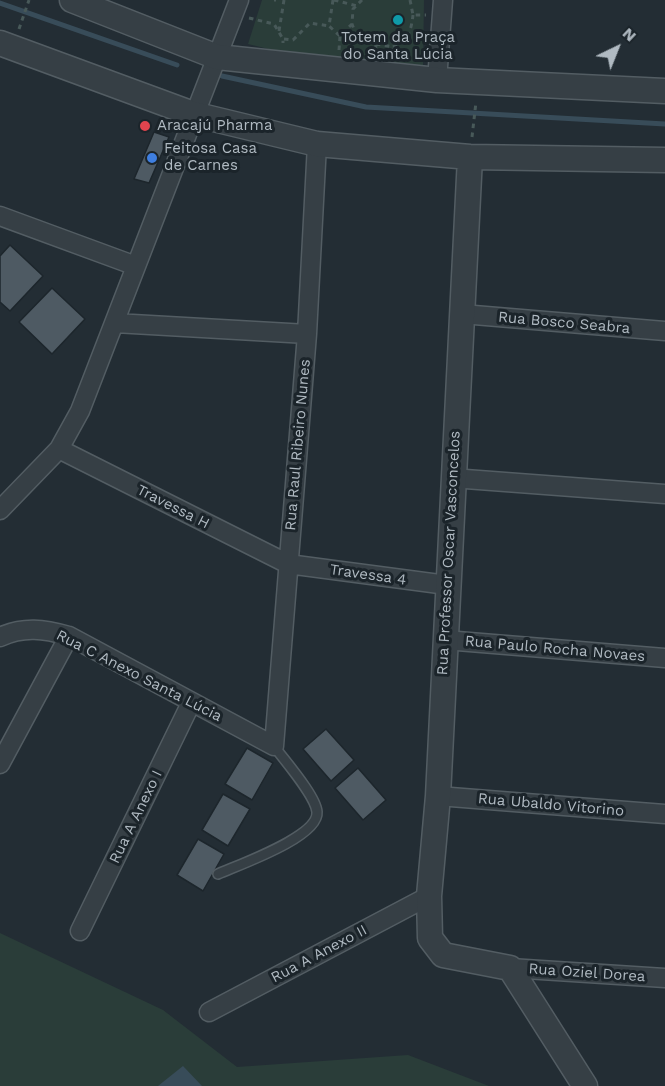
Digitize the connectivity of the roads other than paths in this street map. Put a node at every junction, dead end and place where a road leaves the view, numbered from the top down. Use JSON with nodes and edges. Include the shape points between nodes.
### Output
{"nodes":[{"id":1,"x":72,"y":0,"type":"edge"},
{"id":2,"x":236,"y":7,"type":"edge"},
{"id":3,"x":442,"y":8,"type":"edge"},
{"id":4,"x":6,"y":45,"type":"edge"},
{"id":5,"x":218,"y":57,"type":"junction"},
{"id":6,"x":437,"y":80,"type":"junction"},
{"id":7,"x":665,"y":91,"type":"edge"},
{"id":8,"x":193,"y":114,"type":"junction"},
{"id":9,"x":317,"y":144,"type":"junction"},
{"id":10,"x":470,"y":156,"type":"junction"},
{"id":11,"x":665,"y":160,"type":"edge"},
{"id":12,"x":0,"y":216,"type":"edge"},
{"id":13,"x":136,"y":266,"type":"junction"},
{"id":14,"x":462,"y":314,"type":"junction"},
{"id":15,"x":115,"y":324,"type":"junction"},
{"id":16,"x":665,"y":331,"type":"edge"},
{"id":17,"x":307,"y":334,"type":"junction"},
{"id":18,"x":59,"y":449,"type":"junction"},
{"id":19,"x":452,"y":478,"type":"junction"},
{"id":20,"x":665,"y":494,"type":"edge"},
{"id":21,"x":0,"y":510,"type":"edge"},
{"id":22,"x":288,"y":564,"type":"junction"},
{"id":23,"x":447,"y":585,"type":"junction"},
{"id":24,"x":69,"y":636,"type":"junction"},
{"id":25,"x":0,"y":637,"type":"edge"},
{"id":26,"x":445,"y":640,"type":"junction"},
{"id":27,"x":665,"y":658,"type":"edge"},
{"id":28,"x":192,"y":703,"type":"junction"},
{"id":29,"x":274,"y":746,"type":"junction"},
{"id":30,"x":0,"y":764,"type":"edge"},
{"id":31,"x":438,"y":796,"type":"junction"},
{"id":32,"x":665,"y":814,"type":"edge"},
{"id":33,"x":218,"y":874,"type":"dead end"},
{"id":34,"x":429,"y":896,"type":"junction"},
{"id":35,"x":80,"y":931,"type":"dead end"},
{"id":36,"x":510,"y":968,"type":"junction"},
{"id":37,"x":665,"y":978,"type":"edge"},
{"id":38,"x":209,"y":1012,"type":"dead end"},
{"id":39,"x":585,"y":1086,"type":"edge"}],
"edges":[{"from":1,"to":5,"type":"street"},
{"from":2,"to":5,"type":"street"},
{"from":3,"to":6,"type":"street"},
{"from":4,"to":8,"type":"street"},
{"from":5,"to":6,"type":"street"},
{"from":5,"to":8,"type":"street"},
{"from":6,"to":7,"type":"street"},
{"from":8,"to":9,"type":"street"},
{"from":8,"to":13,"type":"street"},
{"from":9,"to":10,"type":"street"},
{"from":9,"to":17,"type":"street","name":"Rua Raul Ribeiro Nunes"},
{"from":10,"to":11,"type":"street"},
{"from":10,"to":14,"type":"street","name":"Rua Professor Oscar Vasconcelos"},
{"from":12,"to":13,"type":"street"},
{"from":13,"to":15,"type":"street"},
{"from":14,"to":16,"type":"street","name":"Rua Bosco Seabra"},
{"from":14,"to":19,"type":"street","name":"Rua Professor Oscar Vasconcelos"},
{"from":15,"to":17,"type":"street"},
{"from":15,"to":18,"type":"street","via":[[80,411]]},
{"from":17,"to":22,"type":"street","name":"Rua Raul Ribeiro Nunes"},
{"from":18,"to":21,"type":"street"},
{"from":18,"to":22,"type":"street","name":"Travessa H"},
{"from":19,"to":20,"type":"street"},
{"from":19,"to":23,"type":"street","name":"Rua Professor Oscar Vasconcelos"},
{"from":22,"to":23,"type":"street","name":"Travessa 4"},
{"from":22,"to":29,"type":"street","name":"Rua Raul Ribeiro Nunes"},
{"from":23,"to":26,"type":"street","name":"Rua Professor Oscar Vasconcelos"},
{"from":24,"to":25,"type":"street","name":"Rua C Anexo Santa Lúcia","via":[[46,629],[26,629]]},
{"from":24,"to":28,"type":"street","name":"Rua C Anexo Santa Lúcia"},
{"from":24,"to":30,"type":"street"},
{"from":26,"to":27,"type":"street","name":"Rua Paulo Rocha Novaes"},
{"from":26,"to":31,"type":"street","name":"Rua Professor Oscar Vasconcelos"},
{"from":28,"to":29,"type":"street","name":"Rua C Anexo Santa Lúcia"},
{"from":28,"to":35,"type":"street","name":"Rua A Anexo I"},
{"from":29,"to":33,"type":"lane","via":[[312,800],[317,812],[314,823],[296,838]]},
{"from":31,"to":32,"type":"street","name":"Rua Ubaldo Vitorino"},
{"from":31,"to":34,"type":"street","name":"Rua Professor Oscar Vasconcelos"},
{"from":34,"to":36,"type":"street","name":"Rua Professor Oscar Vasconcelos","via":[[428,927],[435,948],[443,955]]},
{"from":34,"to":38,"type":"street","name":"Rua A Anexo II"},
{"from":36,"to":37,"type":"street","name":"Rua Oziel Dorea"},
{"from":36,"to":39,"type":"street"}]}
